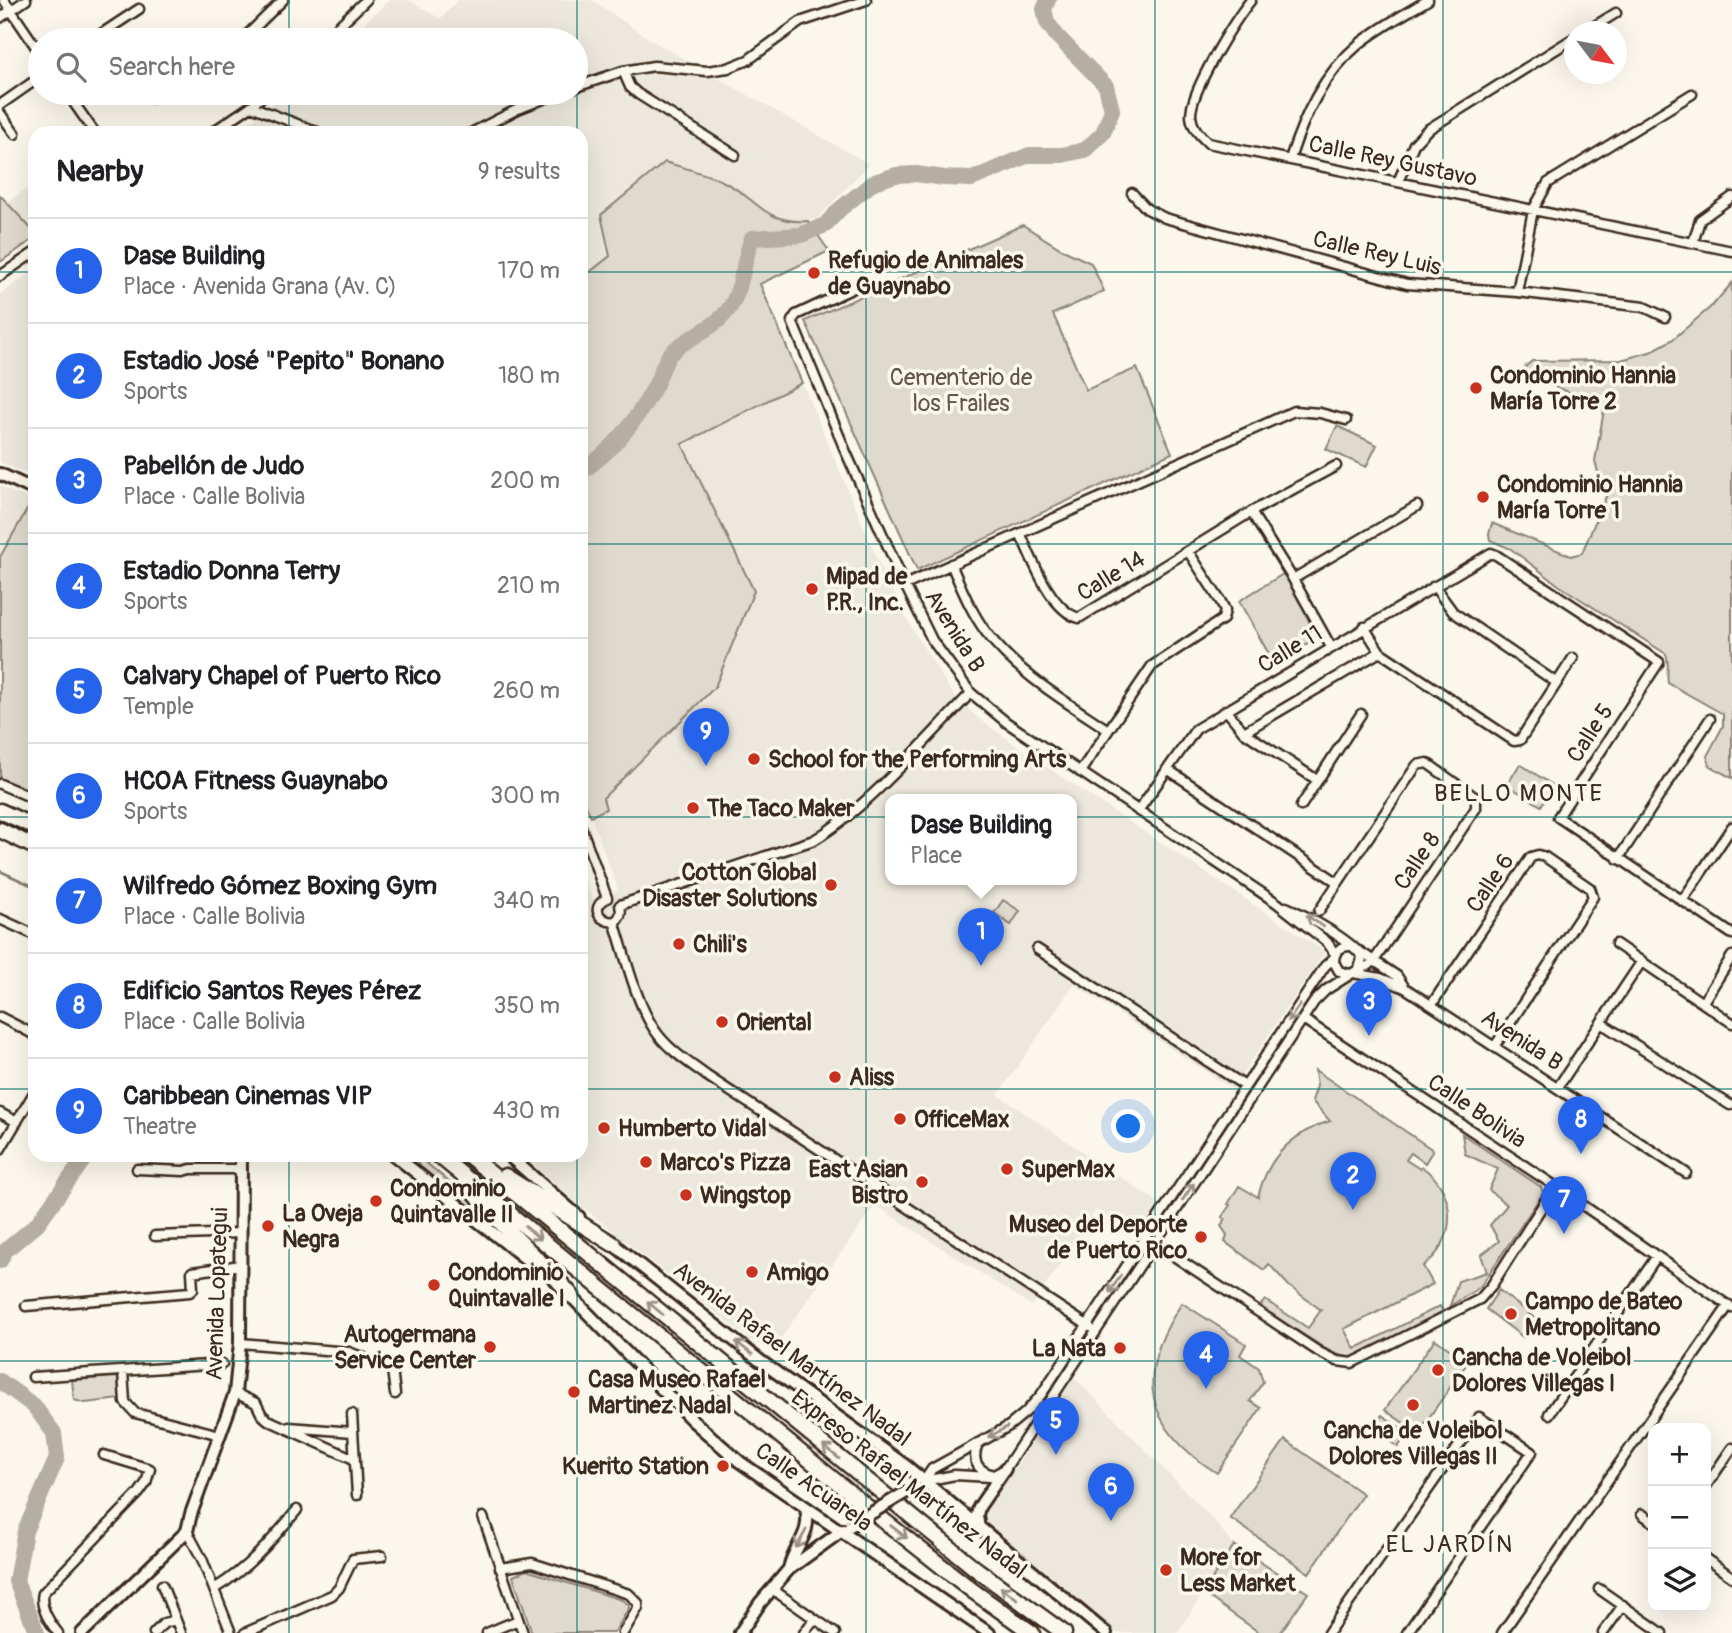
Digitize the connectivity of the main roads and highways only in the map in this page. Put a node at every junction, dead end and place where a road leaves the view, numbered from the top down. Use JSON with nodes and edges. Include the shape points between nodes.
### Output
{"nodes":[{"id":1,"x":0,"y":811,"type":"edge"},
{"id":2,"x":28,"y":824,"type":"edge"},
{"id":3,"x":0,"y":830,"type":"edge"},
{"id":4,"x":28,"y":843,"type":"edge"},
{"id":5,"x":446,"y":1162,"type":"edge"},
{"id":6,"x":477,"y":1162,"type":"edge"},
{"id":7,"x":480,"y":1162,"type":"edge"},
{"id":8,"x":461,"y":1174,"type":"junction"},
{"id":9,"x":613,"y":1244,"type":"road end"},
{"id":10,"x":572,"y":1296,"type":"road end"},
{"id":11,"x":1032,"y":1633,"type":"edge"},
{"id":12,"x":1064,"y":1633,"type":"edge"}],
"edges":[{"from":1,"to":2,"type":"highway"},
{"from":3,"to":4,"type":"highway"},
{"from":5,"to":8,"type":"highway","name":"Expreso Rafael Martínez Nadal"},
{"from":12,"to":6,"type":"highway","name":"Expreso Rafael Martínez Nadal","one_way":true,"via":[[967,1562]]},
{"from":7,"to":9,"type":"highway"},
{"from":8,"to":10,"type":"highway"},
{"from":8,"to":11,"type":"highway","name":"Expreso Rafael Martínez Nadal","one_way":true,"via":[[883,1520]]}]}
